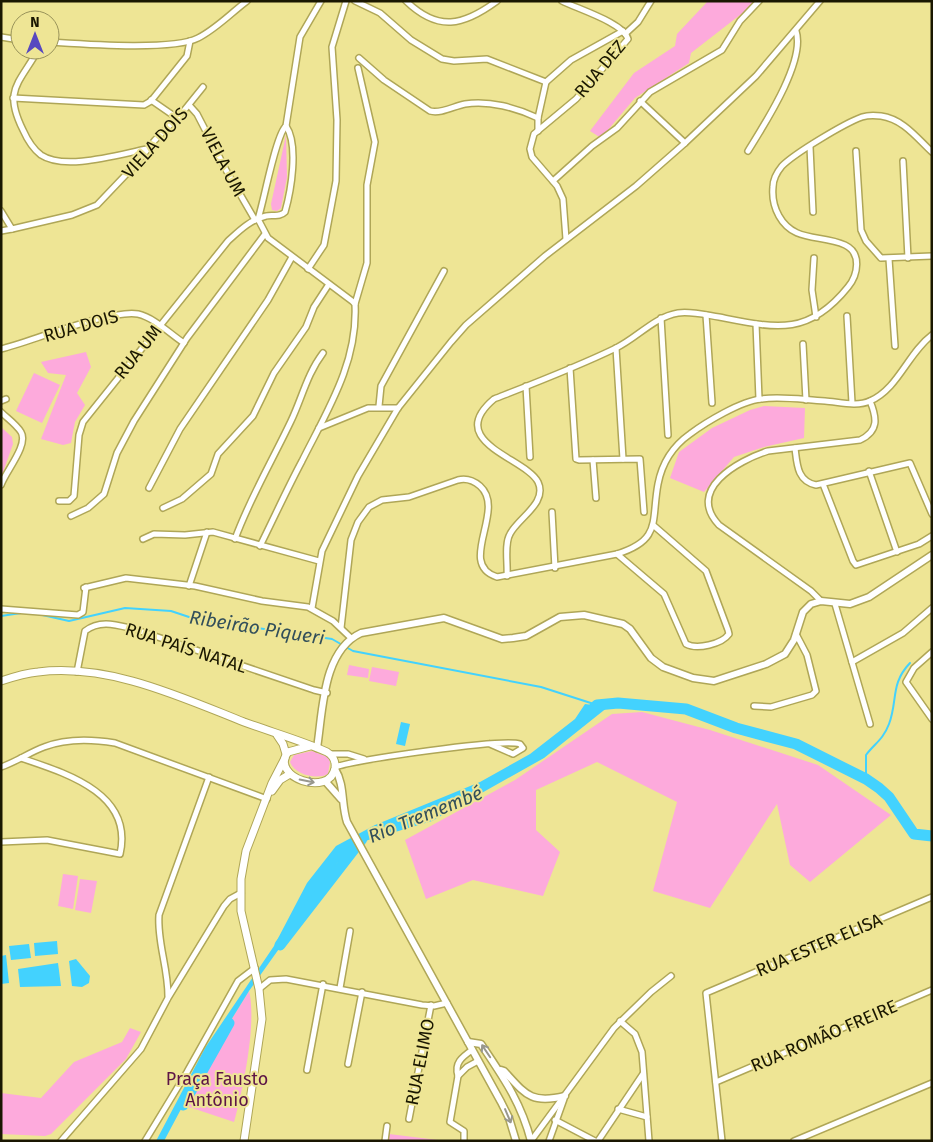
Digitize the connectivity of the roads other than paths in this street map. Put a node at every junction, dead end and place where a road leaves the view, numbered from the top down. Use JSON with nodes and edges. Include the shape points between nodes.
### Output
{"nodes":[{"id":1,"x":247,"y":1,"type":"edge"},
{"id":2,"x":321,"y":1,"type":"edge"},
{"id":3,"x":346,"y":1,"type":"edge"},
{"id":4,"x":355,"y":1,"type":"edge"},
{"id":5,"x":406,"y":1,"type":"edge"},
{"id":6,"x":497,"y":1,"type":"edge"},
{"id":7,"x":562,"y":1,"type":"edge"},
{"id":8,"x":652,"y":1,"type":"edge"},
{"id":9,"x":759,"y":1,"type":"edge"},
{"id":10,"x":820,"y":1,"type":"edge"},
{"id":11,"x":796,"y":31,"type":"junction"},
{"id":12,"x":624,"y":32,"type":"junction"},
{"id":13,"x":190,"y":41,"type":"junction"},
{"id":14,"x":60,"y":42,"type":"edge"},
{"id":15,"x":359,"y":58,"type":"dead end"},
{"id":16,"x":32,"y":60,"type":"edge"},
{"id":17,"x":358,"y":68,"type":"dead end"},
{"id":18,"x":546,"y":82,"type":"junction"},
{"id":19,"x":203,"y":87,"type":"dead end"},
{"id":20,"x":13,"y":98,"type":"junction"},
{"id":21,"x":151,"y":100,"type":"junction"},
{"id":22,"x":640,"y":102,"type":"junction"},
{"id":23,"x":189,"y":105,"type":"junction"},
{"id":24,"x":177,"y":118,"type":"junction"},
{"id":25,"x":538,"y":118,"type":"junction"},
{"id":26,"x":286,"y":126,"type":"junction"},
{"id":27,"x":538,"y":131,"type":"junction"},
{"id":28,"x":685,"y":143,"type":"junction"},
{"id":29,"x":810,"y":147,"type":"junction"},
{"id":30,"x":147,"y":149,"type":"junction"},
{"id":31,"x":748,"y":151,"type":"dead end"},
{"id":32,"x":856,"y":151,"type":"dead end"},
{"id":33,"x":932,"y":152,"type":"edge"},
{"id":34,"x":903,"y":162,"type":"dead end"},
{"id":35,"x":553,"y":181,"type":"junction"},
{"id":36,"x":1,"y":211,"type":"edge"},
{"id":37,"x":813,"y":212,"type":"dead end"},
{"id":38,"x":257,"y":219,"type":"junction"},
{"id":39,"x":12,"y":229,"type":"junction"},
{"id":40,"x":1,"y":231,"type":"edge"},
{"id":41,"x":265,"y":234,"type":"junction"},
{"id":42,"x":566,"y":239,"type":"junction"},
{"id":43,"x":932,"y":256,"type":"edge"},
{"id":44,"x":292,"y":257,"type":"junction"},
{"id":45,"x":814,"y":258,"type":"dead end"},
{"id":46,"x":908,"y":258,"type":"junction"},
{"id":47,"x":889,"y":259,"type":"junction"},
{"id":48,"x":308,"y":269,"type":"junction"},
{"id":49,"x":444,"y":271,"type":"dead end"},
{"id":50,"x":329,"y":284,"type":"junction"},
{"id":51,"x":354,"y":304,"type":"junction"},
{"id":52,"x":706,"y":315,"type":"junction"},
{"id":53,"x":847,"y":316,"type":"dead end"},
{"id":54,"x":816,"y":317,"type":"junction"},
{"id":55,"x":661,"y":318,"type":"junction"},
{"id":56,"x":756,"y":324,"type":"junction"},
{"id":57,"x":159,"y":326,"type":"junction"},
{"id":58,"x":932,"y":335,"type":"edge"},
{"id":59,"x":184,"y":343,"type":"junction"},
{"id":60,"x":803,"y":344,"type":"dead end"},
{"id":61,"x":894,"y":346,"type":"dead end"},
{"id":62,"x":616,"y":348,"type":"junction"},
{"id":63,"x":1,"y":349,"type":"edge"},
{"id":64,"x":323,"y":353,"type":"dead end"},
{"id":65,"x":570,"y":368,"type":"junction"},
{"id":66,"x":526,"y":386,"type":"junction"},
{"id":67,"x":759,"y":399,"type":"junction"},
{"id":68,"x":806,"y":400,"type":"junction"},
{"id":69,"x":870,"y":401,"type":"junction"},
{"id":70,"x":712,"y":402,"type":"dead end"},
{"id":71,"x":852,"y":404,"type":"junction"},
{"id":72,"x":379,"y":406,"type":"junction"},
{"id":73,"x":398,"y":408,"type":"junction"},
{"id":74,"x":1,"y":412,"type":"edge"},
{"id":75,"x":319,"y":428,"type":"junction"},
{"id":76,"x":668,"y":435,"type":"dead end"},
{"id":77,"x":795,"y":448,"type":"junction"},
{"id":78,"x":530,"y":457,"type":"dead end"},
{"id":79,"x":623,"y":459,"type":"junction"},
{"id":80,"x":593,"y":460,"type":"junction"},
{"id":81,"x":869,"y":471,"type":"junction"},
{"id":82,"x":823,"y":484,"type":"junction"},
{"id":83,"x":1,"y":485,"type":"edge"},
{"id":84,"x":149,"y":488,"type":"dead end"},
{"id":85,"x":596,"y":498,"type":"dead end"},
{"id":86,"x":59,"y":501,"type":"dead end"},
{"id":87,"x":163,"y":508,"type":"dead end"},
{"id":88,"x":552,"y":512,"type":"dead end"},
{"id":89,"x":644,"y":512,"type":"dead end"},
{"id":90,"x":932,"y":514,"type":"edge"},
{"id":91,"x":71,"y":516,"type":"dead end"},
{"id":92,"x":653,"y":525,"type":"junction"},
{"id":93,"x":206,"y":532,"type":"junction"},
{"id":94,"x":932,"y":536,"type":"edge"},
{"id":95,"x":143,"y":539,"type":"dead end"},
{"id":96,"x":235,"y":539,"type":"junction"},
{"id":97,"x":260,"y":546,"type":"junction"},
{"id":98,"x":897,"y":552,"type":"junction"},
{"id":99,"x":617,"y":554,"type":"junction"},
{"id":100,"x":932,"y":555,"type":"edge"},
{"id":101,"x":320,"y":561,"type":"junction"},
{"id":102,"x":555,"y":568,"type":"junction"},
{"id":103,"x":507,"y":576,"type":"junction"},
{"id":104,"x":189,"y":586,"type":"junction"},
{"id":105,"x":821,"y":602,"type":"junction"},
{"id":106,"x":835,"y":604,"type":"junction"},
{"id":107,"x":312,"y":608,"type":"junction"},
{"id":108,"x":932,"y":608,"type":"edge"},
{"id":109,"x":1,"y":609,"type":"edge"},
{"id":110,"x":341,"y":628,"type":"junction"},
{"id":111,"x":796,"y":634,"type":"junction"},
{"id":112,"x":350,"y":640,"type":"junction"},
{"id":113,"x":932,"y":652,"type":"edge"},
{"id":114,"x":852,"y":662,"type":"junction"},
{"id":115,"x":77,"y":672,"type":"junction"},
{"id":116,"x":1,"y":681,"type":"edge"},
{"id":117,"x":326,"y":693,"type":"junction"},
{"id":118,"x":754,"y":706,"type":"dead end"},
{"id":119,"x":932,"y":719,"type":"edge"},
{"id":120,"x":870,"y":724,"type":"dead end"},
{"id":121,"x":276,"y":734,"type":"junction"},
{"id":122,"x":490,"y":744,"type":"junction"},
{"id":123,"x":313,"y":747,"type":"junction"},
{"id":124,"x":330,"y":754,"type":"junction"},
{"id":125,"x":286,"y":756,"type":"junction"},
{"id":126,"x":22,"y":758,"type":"junction"},
{"id":127,"x":365,"y":760,"type":"junction"},
{"id":128,"x":1,"y":767,"type":"edge"},
{"id":129,"x":335,"y":768,"type":"junction"},
{"id":130,"x":290,"y":774,"type":"junction"},
{"id":131,"x":210,"y":777,"type":"junction"},
{"id":132,"x":326,"y":782,"type":"junction"},
{"id":133,"x":268,"y":797,"type":"junction"},
{"id":134,"x":341,"y":799,"type":"junction"},
{"id":135,"x":1,"y":842,"type":"edge"},
{"id":136,"x":241,"y":893,"type":"junction"},
{"id":137,"x":932,"y":897,"type":"edge"},
{"id":138,"x":350,"y":931,"type":"dead end"},
{"id":139,"x":255,"y":969,"type":"junction"},
{"id":140,"x":671,"y":976,"type":"dead end"},
{"id":141,"x":323,"y":984,"type":"junction"},
{"id":142,"x":340,"y":988,"type":"junction"},
{"id":143,"x":259,"y":989,"type":"junction"},
{"id":144,"x":932,"y":990,"type":"edge"},
{"id":145,"x":362,"y":992,"type":"junction"},
{"id":146,"x":168,"y":998,"type":"junction"},
{"id":147,"x":447,"y":1003,"type":"junction"},
{"id":148,"x":431,"y":1005,"type":"junction"},
{"id":149,"x":620,"y":1021,"type":"junction"},
{"id":150,"x":468,"y":1042,"type":"junction"},
{"id":151,"x":472,"y":1050,"type":"junction"},
{"id":152,"x":478,"y":1061,"type":"junction"},
{"id":153,"x":348,"y":1064,"type":"dead end"},
{"id":154,"x":307,"y":1070,"type":"dead end"},
{"id":155,"x":499,"y":1070,"type":"junction"},
{"id":156,"x":643,"y":1074,"type":"junction"},
{"id":157,"x":458,"y":1076,"type":"junction"},
{"id":158,"x":716,"y":1082,"type":"junction"},
{"id":159,"x":932,"y":1083,"type":"edge"},
{"id":160,"x":565,"y":1096,"type":"junction"},
{"id":161,"x":618,"y":1110,"type":"junction"},
{"id":162,"x":647,"y":1117,"type":"junction"},
{"id":163,"x":409,"y":1119,"type":"dead end"},
{"id":164,"x":555,"y":1120,"type":"junction"},
{"id":165,"x":387,"y":1126,"type":"dead end"},
{"id":166,"x":60,"y":1141,"type":"edge"},
{"id":167,"x":145,"y":1141,"type":"edge"},
{"id":168,"x":244,"y":1141,"type":"edge"},
{"id":169,"x":385,"y":1141,"type":"edge"},
{"id":170,"x":464,"y":1141,"type":"edge"},
{"id":171,"x":516,"y":1141,"type":"edge"},
{"id":172,"x":531,"y":1141,"type":"edge"},
{"id":173,"x":549,"y":1141,"type":"edge"},
{"id":174,"x":597,"y":1141,"type":"edge"},
{"id":175,"x":649,"y":1141,"type":"edge"},
{"id":176,"x":722,"y":1141,"type":"edge"},
{"id":177,"x":794,"y":1141,"type":"edge"}],
"edges":[{"from":1,"to":13,"type":"street","via":[[206,33]]},
{"from":2,"to":26,"type":"street","via":[[300,37]]},
{"from":3,"to":48,"type":"street","via":[[332,47],[337,120],[336,181],[324,245]]},
{"from":4,"to":18,"type":"street","via":[[380,13],[411,40],[442,59],[488,59]]},
{"from":5,"to":6,"type":"street","via":[[428,17],[449,23],[476,15]]},
{"from":7,"to":12,"type":"street","name":"RUA DEZ","via":[[618,26]]},
{"from":8,"to":12,"type":"street","via":[[638,22]]},
{"from":9,"to":22,"type":"street","via":[[740,21],[722,50],[650,92]]},
{"from":10,"to":11,"type":"street"},
{"from":11,"to":28,"type":"street","via":[[756,76]]},
{"from":11,"to":31,"type":"street","via":[[798,45],[795,58],[773,111]]},
{"from":12,"to":18,"type":"street","via":[[571,60]]},
{"from":12,"to":27,"type":"street","name":"RUA DEZ","via":[[627,42],[620,51],[576,99]]},
{"from":13,"to":14,"type":"street","via":[[147,45]]},
{"from":13,"to":21,"type":"street","via":[[187,56]]},
{"from":15,"to":25,"type":"street","via":[[430,112],[475,103],[509,108]]},
{"from":16,"to":20,"type":"street","via":[[17,84]]},
{"from":17,"to":51,"type":"street","via":[[375,142],[367,185],[367,263]]},
{"from":18,"to":25,"type":"street"},
{"from":19,"to":23,"type":"street","name":"VIELA DOIS"},
{"from":20,"to":21,"type":"street","via":[[136,106]]},
{"from":20,"to":30,"type":"street","via":[[16,117],[29,142],[47,158],[85,160]]},
{"from":21,"to":24,"type":"street","name":"VIELA UM"},
{"from":22,"to":28,"type":"street"},
{"from":22,"to":35,"type":"street","via":[[617,128]]},
{"from":23,"to":24,"type":"street","name":"VIELA DOIS"},
{"from":23,"to":38,"type":"street","name":"VIELA UM"},
{"from":24,"to":30,"type":"street","name":"VIELA DOIS"},
{"from":25,"to":27,"type":"street"},
{"from":26,"to":38,"type":"street","via":[[278,142]]},
{"from":26,"to":38,"type":"street","via":[[290,132],[292,156],[285,212],[281,216]]},
{"from":27,"to":35,"type":"street","via":[[532,141],[531,155]]},
{"from":28,"to":42,"type":"street","via":[[636,186]]},
{"from":29,"to":33,"type":"street","via":[[851,122],[872,115],[892,118]]},
{"from":29,"to":37,"type":"street"},
{"from":29,"to":54,"type":"street","via":[[788,161],[776,176],[772,193],[777,212],[789,229],[797,234],[850,248],[857,268],[849,286],[832,306]]},
{"from":30,"to":39,"type":"street","name":"VIELA DOIS","via":[[94,207]]},
{"from":32,"to":47,"type":"street","via":[[861,230],[881,258]]},
{"from":34,"to":46,"type":"street"},
{"from":35,"to":42,"type":"street","via":[[564,202]]},
{"from":36,"to":39,"type":"street"},
{"from":38,"to":41,"type":"street","name":"VIELA UM"},
{"from":38,"to":57,"type":"street","name":"RUA UM","via":[[243,226],[228,241]]},
{"from":39,"to":40,"type":"street","name":"VIELA DOIS"},
{"from":41,"to":44,"type":"street"},
{"from":41,"to":59,"type":"street"},
{"from":42,"to":73,"type":"street","via":[[466,324]]},
{"from":43,"to":46,"type":"street"},
{"from":44,"to":48,"type":"street"},
{"from":44,"to":84,"type":"street","via":[[263,308],[180,430]]},
{"from":45,"to":54,"type":"street","via":[[812,290]]},
{"from":46,"to":47,"type":"street"},
{"from":47,"to":61,"type":"street"},
{"from":48,"to":50,"type":"street"},
{"from":49,"to":72,"type":"street","via":[[381,386]]},
{"from":50,"to":51,"type":"street"},
{"from":50,"to":87,"type":"street","via":[[306,327],[274,374],[253,416],[218,454],[211,474],[182,499]]},
{"from":51,"to":75,"type":"street","via":[[353,332],[343,378]]},
{"from":52,"to":55,"type":"street","via":[[680,312]]},
{"from":52,"to":56,"type":"street"},
{"from":52,"to":70,"type":"street"},
{"from":53,"to":71,"type":"street"},
{"from":54,"to":56,"type":"street","via":[[797,325]]},
{"from":55,"to":62,"type":"street"},
{"from":55,"to":76,"type":"street"},
{"from":56,"to":67,"type":"street"},
{"from":57,"to":59,"type":"street","name":"RUA DOIS"},
{"from":57,"to":63,"type":"street","name":"RUA DOIS","via":[[140,314],[129,313]]},
{"from":57,"to":86,"type":"street","name":"RUA UM","via":[[83,422],[74,496],[69,501]]},
{"from":58,"to":69,"type":"street","via":[[916,349],[887,388]]},
{"from":59,"to":91,"type":"street","via":[[124,440],[104,494],[88,508]]},
{"from":60,"to":68,"type":"street"},
{"from":62,"to":65,"type":"street"},
{"from":62,"to":79,"type":"street"},
{"from":64,"to":96,"type":"street","via":[[305,382],[290,422]]},
{"from":65,"to":66,"type":"street"},
{"from":65,"to":80,"type":"street","via":[[576,458]]},
{"from":66,"to":78,"type":"street"},
{"from":66,"to":103,"type":"street","via":[[494,399],[479,420],[482,437],[488,445],[534,477],[540,490],[534,506],[510,533]]},
{"from":67,"to":68,"type":"street"},
{"from":67,"to":92,"type":"street","via":[[692,433],[672,452],[660,474]]},
{"from":68,"to":71,"type":"street"},
{"from":69,"to":71,"type":"street"},
{"from":69,"to":77,"type":"street","via":[[876,420],[872,433],[867,437]]},
{"from":72,"to":73,"type":"street"},
{"from":72,"to":75,"type":"street"},
{"from":73,"to":101,"type":"street","via":[[351,490],[326,540]]},
{"from":74,"to":83,"type":"street","via":[[21,432],[23,439]]},
{"from":75,"to":97,"type":"street"},
{"from":77,"to":82,"type":"street","via":[[798,468],[804,480]]},
{"from":77,"to":105,"type":"street","via":[[768,451],[739,464],[709,492],[708,512],[719,525],[803,585]]},
{"from":79,"to":80,"type":"street"},
{"from":79,"to":89,"type":"street","via":[[640,460]]},
{"from":80,"to":85,"type":"street"},
{"from":81,"to":82,"type":"street"},
{"from":81,"to":90,"type":"street","via":[[910,463]]},
{"from":81,"to":98,"type":"street"},
{"from":82,"to":98,"type":"street","via":[[854,564],[860,565]]},
{"from":88,"to":102,"type":"street"},
{"from":92,"to":99,"type":"street","via":[[642,543]]},
{"from":92,"to":99,"type":"street","via":[[706,571],[728,630],[725,638],[703,646],[686,644],[664,594]]},
{"from":93,"to":95,"type":"street","via":[[154,534]]},
{"from":93,"to":96,"type":"street"},
{"from":93,"to":104,"type":"street"},
{"from":94,"to":98,"type":"street"},
{"from":96,"to":97,"type":"street"},
{"from":97,"to":101,"type":"street"},
{"from":99,"to":102,"type":"street"},
{"from":100,"to":106,"type":"street","via":[[869,597],[850,604]]},
{"from":101,"to":107,"type":"street"},
{"from":102,"to":103,"type":"street"},
{"from":103,"to":110,"type":"street","via":[[492,575],[483,567],[480,550],[490,503],[476,482],[458,480],[409,497],[382,500],[369,507],[354,530]]},
{"from":104,"to":107,"type":"street"},
{"from":104,"to":109,"type":"street","via":[[126,578],[85,587],[82,612],[75,616],[28,609]]},
{"from":105,"to":106,"type":"street"},
{"from":105,"to":111,"type":"street","via":[[811,604],[803,612]]},
{"from":106,"to":114,"type":"street"},
{"from":107,"to":110,"type":"street"},
{"from":108,"to":114,"type":"street","via":[[907,630]]},
{"from":110,"to":112,"type":"street"},
{"from":111,"to":112,"type":"street","via":[[790,648],[778,659],[714,681],[705,681],[660,665],[623,624],[584,615],[560,617],[526,636],[512,638],[502,639],[444,618],[371,630]]},
{"from":111,"to":118,"type":"street","via":[[807,655],[816,691],[778,706]]},
{"from":112,"to":117,"type":"street","via":[[333,665]]},
{"from":113,"to":119,"type":"street","via":[[914,668],[906,682]]},
{"from":114,"to":120,"type":"street"},
{"from":115,"to":116,"type":"main road","via":[[38,672]]},
{"from":115,"to":117,"type":"street","name":"RUA PAÍS NATAL","via":[[85,631],[98,624],[110,624]]},
{"from":115,"to":121,"type":"main road","via":[[138,684]]},
{"from":117,"to":123,"type":"street"},
{"from":121,"to":123,"type":"main road"},
{"from":121,"to":125,"type":"main road"},
{"from":122,"to":122,"type":"street","via":[[515,742],[523,748],[513,754]]},
{"from":122,"to":127,"type":"street"},
{"from":123,"to":124,"type":"main road"},
{"from":123,"to":125,"type":"main road","via":[[294,749]]},
{"from":124,"to":127,"type":"street","via":[[348,754]]},
{"from":124,"to":129,"type":"main road"},
{"from":125,"to":130,"type":"main road"},
{"from":125,"to":133,"type":"main road"},
{"from":126,"to":128,"type":"street"},
{"from":126,"to":131,"type":"street","via":[[58,743],[99,741],[115,743]]},
{"from":126,"to":135,"type":"street","via":[[72,777],[101,795],[119,822],[122,846],[120,854],[47,840]]},
{"from":127,"to":129,"type":"street"},
{"from":129,"to":132,"type":"main road"},
{"from":129,"to":134,"type":"street","via":[[340,780]]},
{"from":130,"to":132,"type":"main road","one_way":true,"via":[[296,778]]},
{"from":130,"to":133,"type":"main road","via":[[280,780]]},
{"from":131,"to":133,"type":"street"},
{"from":131,"to":146,"type":"street","via":[[159,915],[168,972]]},
{"from":132,"to":134,"type":"street"},
{"from":133,"to":136,"type":"main road","via":[[246,851]]},
{"from":134,"to":147,"type":"street","via":[[346,822]]},
{"from":136,"to":139,"type":"main road","via":[[244,927]]},
{"from":136,"to":146,"type":"street","via":[[224,906]]},
{"from":137,"to":158,"type":"street","name":"RUA ESTER ELISA","via":[[706,993]]},
{"from":138,"to":142,"type":"street"},
{"from":139,"to":143,"type":"main road"},
{"from":139,"to":167,"type":"street","via":[[238,981]]},
{"from":140,"to":149,"type":"street"},
{"from":141,"to":142,"type":"street"},
{"from":141,"to":143,"type":"street","via":[[278,978],[264,983]]},
{"from":141,"to":154,"type":"street"},
{"from":142,"to":145,"type":"street"},
{"from":143,"to":168,"type":"main road","via":[[262,1027]]},
{"from":144,"to":158,"type":"street","name":"RUA ROMÃO FREIRE"},
{"from":145,"to":148,"type":"street"},
{"from":145,"to":153,"type":"street"},
{"from":146,"to":166,"type":"street","via":[[134,1059]]},
{"from":147,"to":148,"type":"street"},
{"from":147,"to":150,"type":"street"},
{"from":148,"to":163,"type":"street","name":"RUA ELIMO"},
{"from":149,"to":156,"type":"street","via":[[635,1034],[640,1044]]},
{"from":149,"to":160,"type":"street"},
{"from":150,"to":151,"type":"street"},
{"from":155,"to":150,"type":"street","one_way":true,"via":[[481,1044]]},
{"from":151,"to":152,"type":"street"},
{"from":151,"to":157,"type":"street","via":[[459,1062]]},
{"from":152,"to":157,"type":"street"},
{"from":152,"to":171,"type":"street","one_way":true,"via":[[509,1118]]},
{"from":155,"to":160,"type":"street","via":[[534,1099]]},
{"from":155,"to":172,"type":"street","via":[[519,1103]]},
{"from":156,"to":161,"type":"street"},
{"from":156,"to":162,"type":"street"},
{"from":157,"to":170,"type":"street","via":[[450,1122],[464,1131]]},
{"from":158,"to":176,"type":"street"},
{"from":159,"to":177,"type":"street"},
{"from":160,"to":164,"type":"street"},
{"from":160,"to":172,"type":"street"},
{"from":161,"to":162,"type":"street"},
{"from":161,"to":174,"type":"street"},
{"from":162,"to":175,"type":"street"},
{"from":164,"to":173,"type":"street"},
{"from":164,"to":174,"type":"street"},
{"from":165,"to":169,"type":"street"}]}
